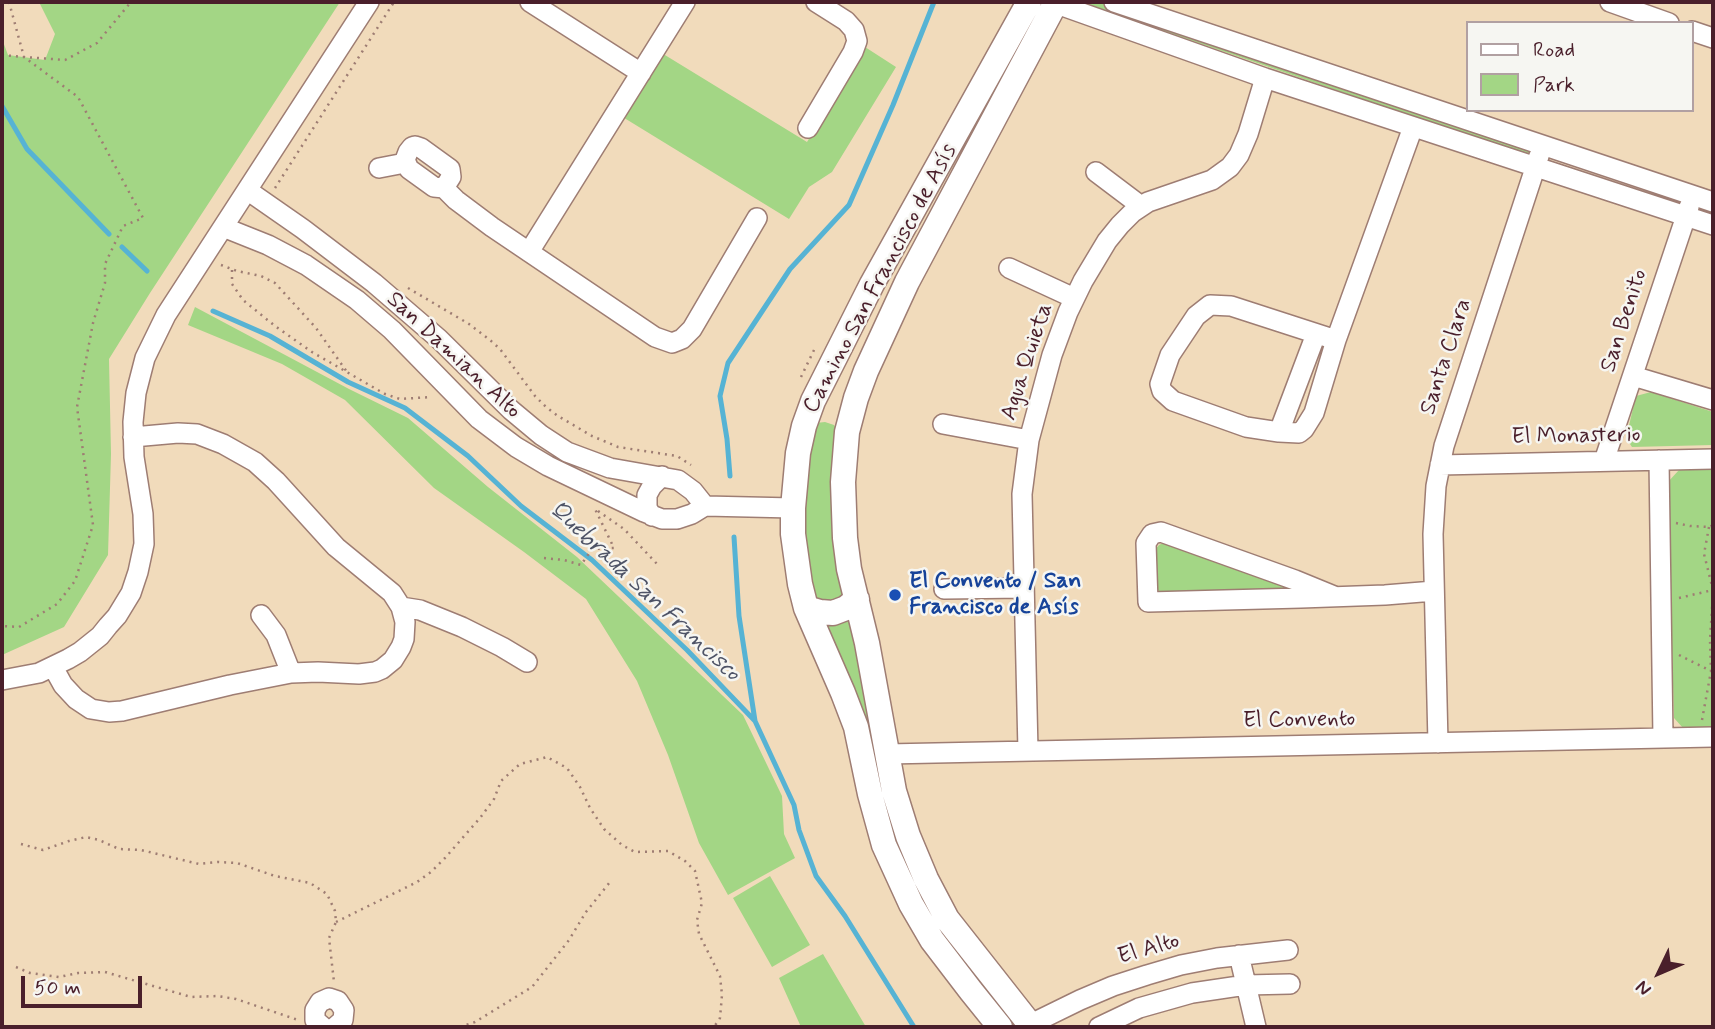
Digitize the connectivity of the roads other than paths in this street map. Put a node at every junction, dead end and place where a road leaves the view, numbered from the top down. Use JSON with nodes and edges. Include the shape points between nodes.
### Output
{"nodes":[{"id":1,"x":369,"y":2,"type":"edge"},
{"id":2,"x":530,"y":2,"type":"edge"},
{"id":3,"x":685,"y":2,"type":"edge"},
{"id":4,"x":816,"y":2,"type":"edge"},
{"id":5,"x":1029,"y":2,"type":"edge"},
{"id":6,"x":1054,"y":2,"type":"edge"},
{"id":7,"x":1114,"y":2,"type":"edge"},
{"id":8,"x":1610,"y":2,"type":"edge"},
{"id":9,"x":1663,"y":21,"type":"edge"},
{"id":10,"x":1694,"y":32,"type":"edge"},
{"id":11,"x":1713,"y":38,"type":"edge"},
{"id":12,"x":640,"y":73,"type":"junction"},
{"id":13,"x":1265,"y":78,"type":"junction"},
{"id":14,"x":1413,"y":127,"type":"junction"},
{"id":15,"x":808,"y":128,"type":"dead end"},
{"id":16,"x":1542,"y":145,"type":"junction"},
{"id":17,"x":1536,"y":167,"type":"junction"},
{"id":18,"x":379,"y":168,"type":"dead end"},
{"id":19,"x":1096,"y":172,"type":"dead end"},
{"id":20,"x":247,"y":190,"type":"junction"},
{"id":21,"x":1693,"y":196,"type":"junction"},
{"id":22,"x":1713,"y":202,"type":"edge"},
{"id":23,"x":1141,"y":206,"type":"junction"},
{"id":24,"x":1686,"y":217,"type":"junction"},
{"id":25,"x":757,"y":218,"type":"dead end"},
{"id":26,"x":1713,"y":225,"type":"edge"},
{"id":27,"x":223,"y":227,"type":"junction"},
{"id":28,"x":897,"y":240,"type":"junction"},
{"id":29,"x":924,"y":251,"type":"junction"},
{"id":30,"x":529,"y":252,"type":"junction"},
{"id":31,"x":1009,"y":268,"type":"dead end"},
{"id":32,"x":1074,"y":298,"type":"junction"},
{"id":33,"x":1316,"y":334,"type":"junction"},
{"id":34,"x":1336,"y":340,"type":"junction"},
{"id":35,"x":1633,"y":376,"type":"junction"},
{"id":36,"x":1713,"y":400,"type":"edge"},
{"id":37,"x":943,"y":424,"type":"dead end"},
{"id":38,"x":804,"y":426,"type":"junction"},
{"id":39,"x":847,"y":432,"type":"junction"},
{"id":40,"x":1279,"y":432,"type":"junction"},
{"id":41,"x":134,"y":437,"type":"junction"},
{"id":42,"x":1029,"y":440,"type":"junction"},
{"id":43,"x":1713,"y":459,"type":"edge"},
{"id":44,"x":1659,"y":460,"type":"junction"},
{"id":45,"x":1604,"y":461,"type":"junction"},
{"id":46,"x":1440,"y":464,"type":"junction"},
{"id":47,"x":662,"y":477,"type":"junction"},
{"id":48,"x":705,"y":506,"type":"junction"},
{"id":49,"x":793,"y":508,"type":"junction"},
{"id":50,"x":652,"y":516,"type":"junction"},
{"id":51,"x":1024,"y":588,"type":"junction"},
{"id":52,"x":944,"y":589,"type":"dead end"},
{"id":53,"x":1434,"y":591,"type":"junction"},
{"id":54,"x":1334,"y":596,"type":"junction"},
{"id":55,"x":857,"y":599,"type":"junction"},
{"id":56,"x":401,"y":607,"type":"junction"},
{"id":57,"x":806,"y":608,"type":"junction"},
{"id":58,"x":261,"y":615,"type":"dead end"},
{"id":59,"x":527,"y":662,"type":"dead end"},
{"id":60,"x":53,"y":667,"type":"junction"},
{"id":61,"x":291,"y":673,"type":"junction"},
{"id":62,"x":2,"y":680,"type":"edge"},
{"id":63,"x":1706,"y":737,"type":"edge"},
{"id":64,"x":1663,"y":738,"type":"junction"},
{"id":65,"x":1438,"y":743,"type":"junction"},
{"id":66,"x":1028,"y":751,"type":"junction"},
{"id":67,"x":887,"y":754,"type":"junction"},
{"id":68,"x":1288,"y":950,"type":"dead end"},
{"id":69,"x":1239,"y":955,"type":"junction"},
{"id":70,"x":1290,"y":984,"type":"dead end"},
{"id":71,"x":1246,"y":985,"type":"junction"},
{"id":72,"x":334,"y":999,"type":"road end"},
{"id":73,"x":333,"y":1025,"type":"edge"},
{"id":74,"x":1032,"y":1026,"type":"edge"},
{"id":75,"x":1000,"y":1027,"type":"edge"},
{"id":76,"x":1099,"y":1027,"type":"edge"},
{"id":77,"x":1256,"y":1027,"type":"edge"}],
"edges":[{"from":1,"to":20,"type":"street"},
{"from":2,"to":12,"type":"street"},
{"from":3,"to":12,"type":"street"},
{"from":4,"to":15,"type":"street","via":[[846,21],[857,41]]},
{"from":5,"to":28,"type":"main road","name":"Camino San Francisco de Asís"},
{"from":6,"to":13,"type":"street"},
{"from":6,"to":29,"type":"main road","name":"Camino San Francisco de Asís"},
{"from":7,"to":16,"type":"street"},
{"from":8,"to":9,"type":"street"},
{"from":10,"to":11,"type":"street"},
{"from":12,"to":30,"type":"street"},
{"from":13,"to":14,"type":"street"},
{"from":13,"to":23,"type":"street","name":"Agua Quieta","via":[[1244,147],[1230,167],[1212,180]]},
{"from":14,"to":17,"type":"street"},
{"from":14,"to":34,"type":"street"},
{"from":16,"to":17,"type":"street","name":"Santa Clara"},
{"from":16,"to":21,"type":"street"},
{"from":17,"to":24,"type":"street"},
{"from":17,"to":46,"type":"street","name":"Santa Clara"},
{"from":18,"to":30,"type":"street","via":[[405,163],[409,150],[421,148],[451,171],[444,188]]},
{"from":19,"to":23,"type":"street"},
{"from":20,"to":27,"type":"street"},
{"from":20,"to":47,"type":"street","name":"San Damian Alto","via":[[374,283],[541,435],[590,462]]},
{"from":21,"to":22,"type":"street"},
{"from":21,"to":24,"type":"street","name":"San Benito"},
{"from":23,"to":32,"type":"street","name":"Agua Quieta","via":[[1107,241]]},
{"from":24,"to":26,"type":"street"},
{"from":24,"to":35,"type":"street","name":"San Benito"},
{"from":25,"to":30,"type":"street","via":[[692,329],[672,343],[656,337]]},
{"from":27,"to":41,"type":"street","via":[[151,343],[138,380]]},
{"from":27,"to":50,"type":"street","name":"San Damian Alto","via":[[306,265],[357,300],[474,414],[516,447]]},
{"from":28,"to":29,"type":"main road"},
{"from":28,"to":38,"type":"main road","name":"Camino San Francisco de Asís","via":[[833,359]]},
{"from":29,"to":39,"type":"main road","name":"Camino San Francisco de Asís","via":[[866,371]]},
{"from":31,"to":32,"type":"street","name":"Agua Quieta"},
{"from":32,"to":42,"type":"street","name":"Agua Quieta","via":[[1052,355]]},
{"from":33,"to":34,"type":"street"},
{"from":33,"to":40,"type":"street"},
{"from":33,"to":40,"type":"street","via":[[1231,306],[1210,305],[1196,316],[1170,355],[1160,384],[1173,401],[1246,427]]},
{"from":34,"to":40,"type":"street","via":[[1309,423],[1298,433]]},
{"from":35,"to":36,"type":"street"},
{"from":35,"to":45,"type":"street","name":"San Benito"},
{"from":37,"to":42,"type":"street","name":"Agua Quieta"},
{"from":38,"to":39,"type":"main road","via":[[827,417]]},
{"from":38,"to":49,"type":"main road","name":"Camino San Francisco de Asís"},
{"from":39,"to":55,"type":"main road","name":"Camino San Francisco de Asís","via":[[843,507]]},
{"from":41,"to":56,"type":"street","via":[[197,434],[243,454],[276,481],[336,547],[385,586]]},
{"from":41,"to":60,"type":"street","via":[[144,529],[135,583],[100,636]]},
{"from":42,"to":51,"type":"street","name":"Agua Quieta","via":[[1022,494]]},
{"from":43,"to":44,"type":"street","name":"El Monasterio"},
{"from":44,"to":45,"type":"street","name":"El Monasterio"},
{"from":44,"to":64,"type":"street"},
{"from":45,"to":46,"type":"street","name":"El Monasterio"},
{"from":46,"to":53,"type":"street","name":"Santa Clara","via":[[1433,517]]},
{"from":47,"to":48,"type":"street","name":"San Damian Alto","via":[[683,483]]},
{"from":47,"to":50,"type":"street","via":[[647,495]]},
{"from":48,"to":49,"type":"street","name":"San Damian Alto"},
{"from":48,"to":50,"type":"street","name":"San Damian Alto","via":[[677,519]]},
{"from":49,"to":57,"type":"main road","name":"Camino San Francisco de Asís","via":[[796,559]]},
{"from":51,"to":52,"type":"street"},
{"from":51,"to":66,"type":"street","name":"Agua Quieta"},
{"from":53,"to":54,"type":"street"},
{"from":53,"to":65,"type":"street","name":"Santa Clara"},
{"from":54,"to":54,"type":"street","via":[[1161,532],[1152,534],[1146,544],[1148,602]]},
{"from":55,"to":57,"type":"main road","via":[[833,613]]},
{"from":55,"to":67,"type":"main road","name":"Camino San Francisco de Asís"},
{"from":56,"to":59,"type":"street","via":[[462,627]]},
{"from":56,"to":61,"type":"street","via":[[404,639],[393,660],[382,669],[368,674]]},
{"from":57,"to":75,"type":"main road","name":"Camino San Francisco de Asís","via":[[856,727],[884,845],[911,904],[932,940]]},
{"from":58,"to":61,"type":"street","via":[[276,635]]},
{"from":60,"to":61,"type":"street","via":[[76,699],[91,709],[109,712]]},
{"from":60,"to":62,"type":"street"},
{"from":63,"to":64,"type":"street","name":"El Convento"},
{"from":64,"to":65,"type":"street","name":"El Convento"},
{"from":65,"to":66,"type":"street","name":"El Convento"},
{"from":66,"to":67,"type":"street","name":"El Convento"},
{"from":67,"to":74,"type":"main road","name":"Camino San Francisco de Asís","via":[[908,836],[947,919]]},
{"from":68,"to":69,"type":"street","name":"El Alto"},
{"from":69,"to":71,"type":"street"},
{"from":69,"to":74,"type":"street","name":"El Alto","via":[[1147,975],[1080,1000]]},
{"from":70,"to":71,"type":"street"},
{"from":71,"to":76,"type":"street","via":[[1165,999]]},
{"from":71,"to":77,"type":"street"},
{"from":72,"to":73,"type":"street","via":[[344,1010],[343,1020]]}]}
